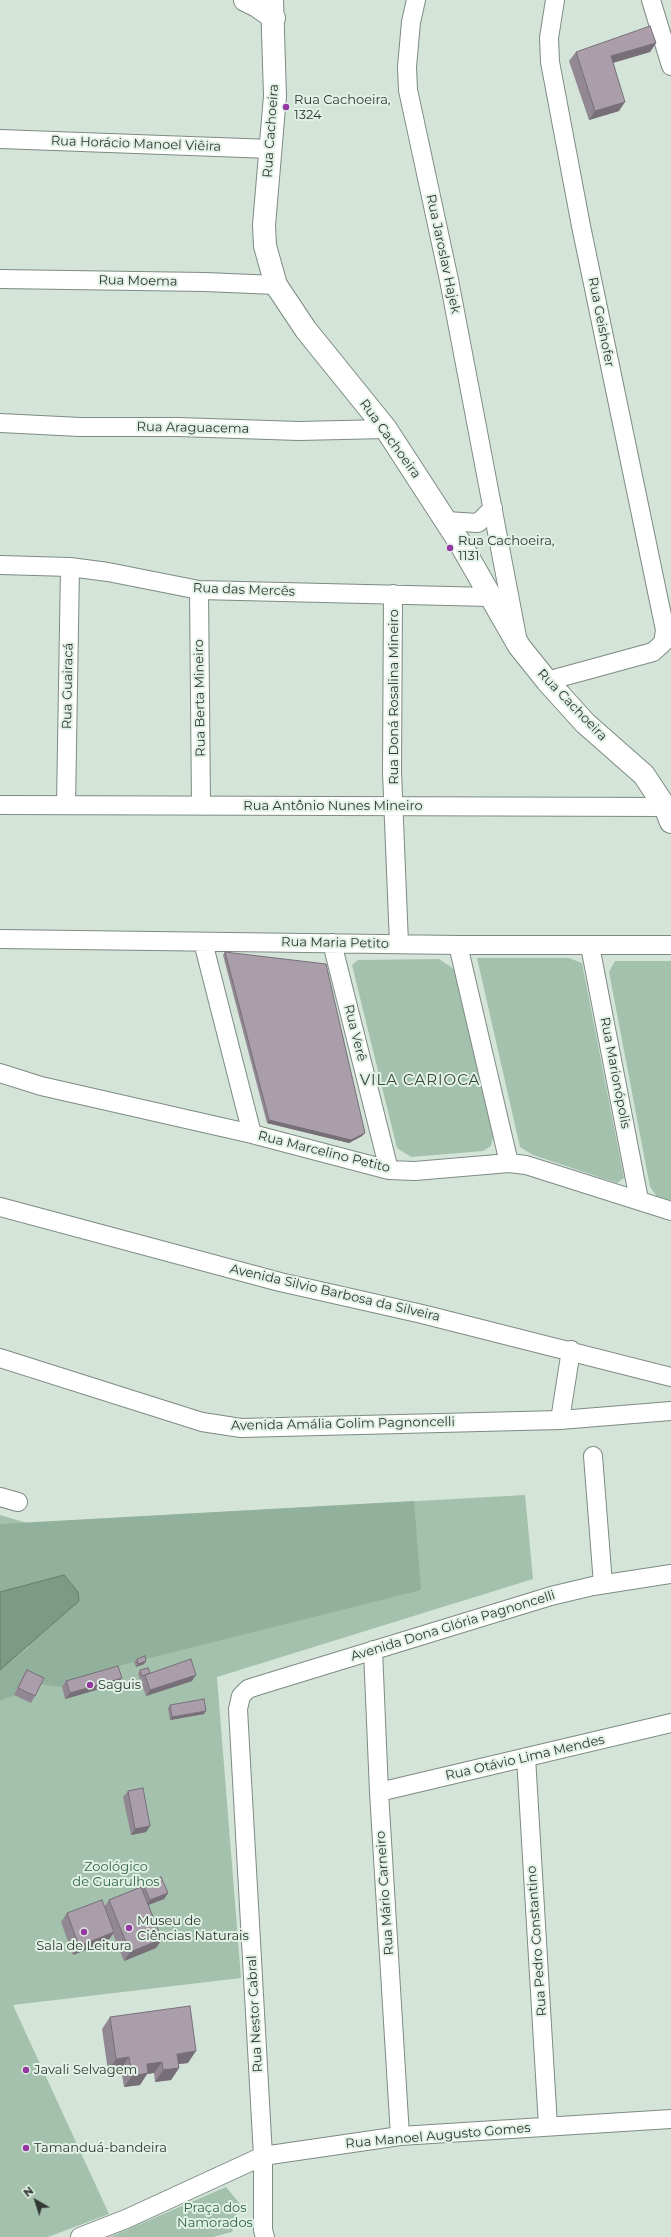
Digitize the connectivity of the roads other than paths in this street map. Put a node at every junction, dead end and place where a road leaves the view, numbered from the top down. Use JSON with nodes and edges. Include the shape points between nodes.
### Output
{"nodes":[{"id":1,"x":245,"y":0,"type":"edge"},
{"id":2,"x":416,"y":0,"type":"edge"},
{"id":3,"x":555,"y":0,"type":"edge"},
{"id":4,"x":651,"y":0,"type":"edge"},
{"id":5,"x":273,"y":9,"type":"edge"},
{"id":6,"x":671,"y":66,"type":"edge"},
{"id":7,"x":0,"y":139,"type":"edge"},
{"id":8,"x":271,"y":149,"type":"junction"},
{"id":9,"x":0,"y":279,"type":"edge"},
{"id":10,"x":276,"y":285,"type":"junction"},
{"id":11,"x":0,"y":423,"type":"edge"},
{"id":12,"x":386,"y":429,"type":"junction"},
{"id":13,"x":493,"y":508,"type":"junction"},
{"id":14,"x":446,"y":521,"type":"junction"},
{"id":15,"x":0,"y":565,"type":"edge"},
{"id":16,"x":70,"y":567,"type":"junction"},
{"id":17,"x":199,"y":590,"type":"junction"},
{"id":18,"x":393,"y":594,"type":"junction"},
{"id":19,"x":490,"y":597,"type":"junction"},
{"id":20,"x":519,"y":646,"type":"junction"},
{"id":21,"x":546,"y":682,"type":"junction"},
{"id":22,"x":0,"y":805,"type":"edge"},
{"id":23,"x":66,"y":806,"type":"junction"},
{"id":24,"x":201,"y":806,"type":"junction"},
{"id":25,"x":395,"y":806,"type":"junction"},
{"id":26,"x":668,"y":814,"type":"edge"},
{"id":27,"x":0,"y":939,"type":"edge"},
{"id":28,"x":203,"y":942,"type":"junction"},
{"id":29,"x":332,"y":943,"type":"junction"},
{"id":30,"x":399,"y":944,"type":"junction"},
{"id":31,"x":458,"y":945,"type":"junction"},
{"id":32,"x":671,"y":945,"type":"edge"},
{"id":33,"x":590,"y":946,"type":"junction"},
{"id":34,"x":0,"y":1073,"type":"edge"},
{"id":35,"x":252,"y":1134,"type":"junction"},
{"id":36,"x":509,"y":1163,"type":"junction"},
{"id":37,"x":389,"y":1170,"type":"junction"},
{"id":38,"x":639,"y":1200,"type":"junction"},
{"id":39,"x":0,"y":1207,"type":"edge"},
{"id":40,"x":671,"y":1211,"type":"edge"},
{"id":41,"x":571,"y":1350,"type":"junction"},
{"id":42,"x":0,"y":1358,"type":"edge"},
{"id":43,"x":671,"y":1377,"type":"edge"},
{"id":44,"x":671,"y":1411,"type":"edge"},
{"id":45,"x":560,"y":1420,"type":"junction"},
{"id":46,"x":593,"y":1456,"type":"dead end"},
{"id":47,"x":0,"y":1497,"type":"edge"},
{"id":48,"x":18,"y":1502,"type":"dead end"},
{"id":49,"x":671,"y":1574,"type":"edge"},
{"id":50,"x":603,"y":1584,"type":"junction"},
{"id":51,"x":373,"y":1650,"type":"junction"},
{"id":52,"x":241,"y":1696,"type":"joint"},
{"id":53,"x":671,"y":1723,"type":"edge"},
{"id":54,"x":526,"y":1757,"type":"junction"},
{"id":55,"x":379,"y":1792,"type":"junction"},
{"id":56,"x":671,"y":2119,"type":"edge"},
{"id":57,"x":548,"y":2126,"type":"junction"},
{"id":58,"x":400,"y":2136,"type":"junction"},
{"id":59,"x":263,"y":2156,"type":"junction"},
{"id":60,"x":80,"y":2237,"type":"edge"},
{"id":61,"x":265,"y":2237,"type":"edge"}],
"edges":[{"from":1,"to":5,"type":"main road"},
{"from":2,"to":13,"type":"street","name":"Rua Jaroslav Hajek","via":[[411,22],[407,67],[408,90],[449,280]]},
{"from":3,"to":21,"type":"street","name":"Rua Geishofer","via":[[549,38],[550,62],[582,233],[665,630],[663,643],[653,652]]},
{"from":4,"to":6,"type":"street"},
{"from":5,"to":8,"type":"main road","name":"Rua Cachoeira","via":[[275,96]]},
{"from":7,"to":8,"type":"street","name":"Rua Horácio Manoel Viêira"},
{"from":8,"to":10,"type":"main road","name":"Rua Cachoeira","via":[[264,225],[265,246]]},
{"from":9,"to":10,"type":"street","name":"Rua Moema"},
{"from":10,"to":12,"type":"main road","name":"Rua Cachoeira","via":[[306,330]]},
{"from":11,"to":12,"type":"street","name":"Rua Araguacema","via":[[299,431]]},
{"from":12,"to":14,"type":"main road","name":"Rua Cachoeira"},
{"from":13,"to":14,"type":"street","via":[[478,523]]},
{"from":13,"to":20,"type":"street","name":"Rua Jaroslav Hajek"},
{"from":14,"to":19,"type":"main road","name":"Rua Cachoeira"},
{"from":15,"to":16,"type":"street","name":"Rua das Mercês"},
{"from":16,"to":17,"type":"street","name":"Rua das Mercês"},
{"from":16,"to":23,"type":"street","name":"Rua Guairacá"},
{"from":17,"to":18,"type":"street","name":"Rua das Mercês"},
{"from":17,"to":24,"type":"street","name":"Rua Berta Mineiro"},
{"from":18,"to":19,"type":"street","name":"Rua das Mercês"},
{"from":18,"to":25,"type":"street","name":"Rua Doná Rosalina Mineiro","via":[[392,772]]},
{"from":19,"to":20,"type":"main road","name":"Rua Cachoeira"},
{"from":20,"to":21,"type":"main road","name":"Rua Cachoeira"},
{"from":21,"to":26,"type":"main road","name":"Rua Cachoeira","via":[[585,723],[644,775]]},
{"from":22,"to":23,"type":"street","name":"Rua Antônio Nunes Mineiro"},
{"from":23,"to":24,"type":"street","name":"Rua Antônio Nunes Mineiro"},
{"from":24,"to":25,"type":"street","name":"Rua Antônio Nunes Mineiro"},
{"from":25,"to":26,"type":"street","name":"Rua Antônio Nunes Mineiro"},
{"from":25,"to":30,"type":"street","name":"Rua Doná Rosalina Mineiro"},
{"from":27,"to":28,"type":"street","name":"Rua Maria Petito"},
{"from":28,"to":29,"type":"street","name":"Rua Maria Petito"},
{"from":28,"to":35,"type":"street"},
{"from":29,"to":30,"type":"street","name":"Rua Maria Petito"},
{"from":29,"to":37,"type":"street","name":"Rua Verê"},
{"from":30,"to":31,"type":"street","name":"Rua Maria Petito"},
{"from":31,"to":33,"type":"street","name":"Rua Maria Petito"},
{"from":31,"to":36,"type":"street"},
{"from":32,"to":33,"type":"street","name":"Rua Maria Petito"},
{"from":33,"to":38,"type":"street","name":"Rua Marionópolis"},
{"from":34,"to":35,"type":"street","name":"Rua Marcelino Petito","via":[[41,1086]]},
{"from":35,"to":37,"type":"street","name":"Rua Marcelino Petito"},
{"from":36,"to":37,"type":"street","name":"Rua Marcelino Petito","via":[[415,1171]]},
{"from":36,"to":38,"type":"street","name":"Rua Marcelino Petito","via":[[526,1165]]},
{"from":38,"to":40,"type":"street","name":"Rua Marcelino Petito"},
{"from":39,"to":41,"type":"street","name":"Avenida Silvio Barbosa da Silveira","via":[[280,1282]]},
{"from":41,"to":43,"type":"street","name":"Avenida Silvio Barbosa da Silveira"},
{"from":41,"to":45,"type":"street"},
{"from":42,"to":45,"type":"street","name":"Avenida Amália Golim Pagnoncelli","via":[[219,1426],[249,1428]]},
{"from":44,"to":45,"type":"street","name":"Avenida Amália Golim Pagnoncelli"},
{"from":46,"to":50,"type":"street"},
{"from":47,"to":48,"type":"street"},
{"from":49,"to":50,"type":"street","name":"Avenida Dona Glória Pagnoncelli"},
{"from":50,"to":51,"type":"street","name":"Avenida Dona Glória Pagnoncelli","via":[[551,1596]]},
{"from":51,"to":52,"type":"street","name":"Avenida Dona Glória Pagnoncelli","via":[[248,1689]]},
{"from":51,"to":55,"type":"street","name":"Rua Mário Carneiro"},
{"from":52,"to":59,"type":"street","name":"Rua Nestor Cabral","via":[[238,1709]]},
{"from":53,"to":54,"type":"street","name":"Rua Otávio Lima Mendes"},
{"from":54,"to":55,"type":"street","name":"Rua Otávio Lima Mendes"},
{"from":54,"to":57,"type":"street","name":"Rua Pedro Constantino"},
{"from":55,"to":58,"type":"street","name":"Rua Mário Carneiro"},
{"from":56,"to":57,"type":"street","name":"Rua Manoel Augusto Gomes"},
{"from":57,"to":58,"type":"street","name":"Rua Manoel Augusto Gomes"},
{"from":58,"to":59,"type":"street","name":"Rua Manoel Augusto Gomes"},
{"from":59,"to":60,"type":"street","name":"Rua Manoel Augusto Gomes","via":[[126,2219]]},
{"from":59,"to":61,"type":"street","name":"Rua Nestor Cabral"}]}
